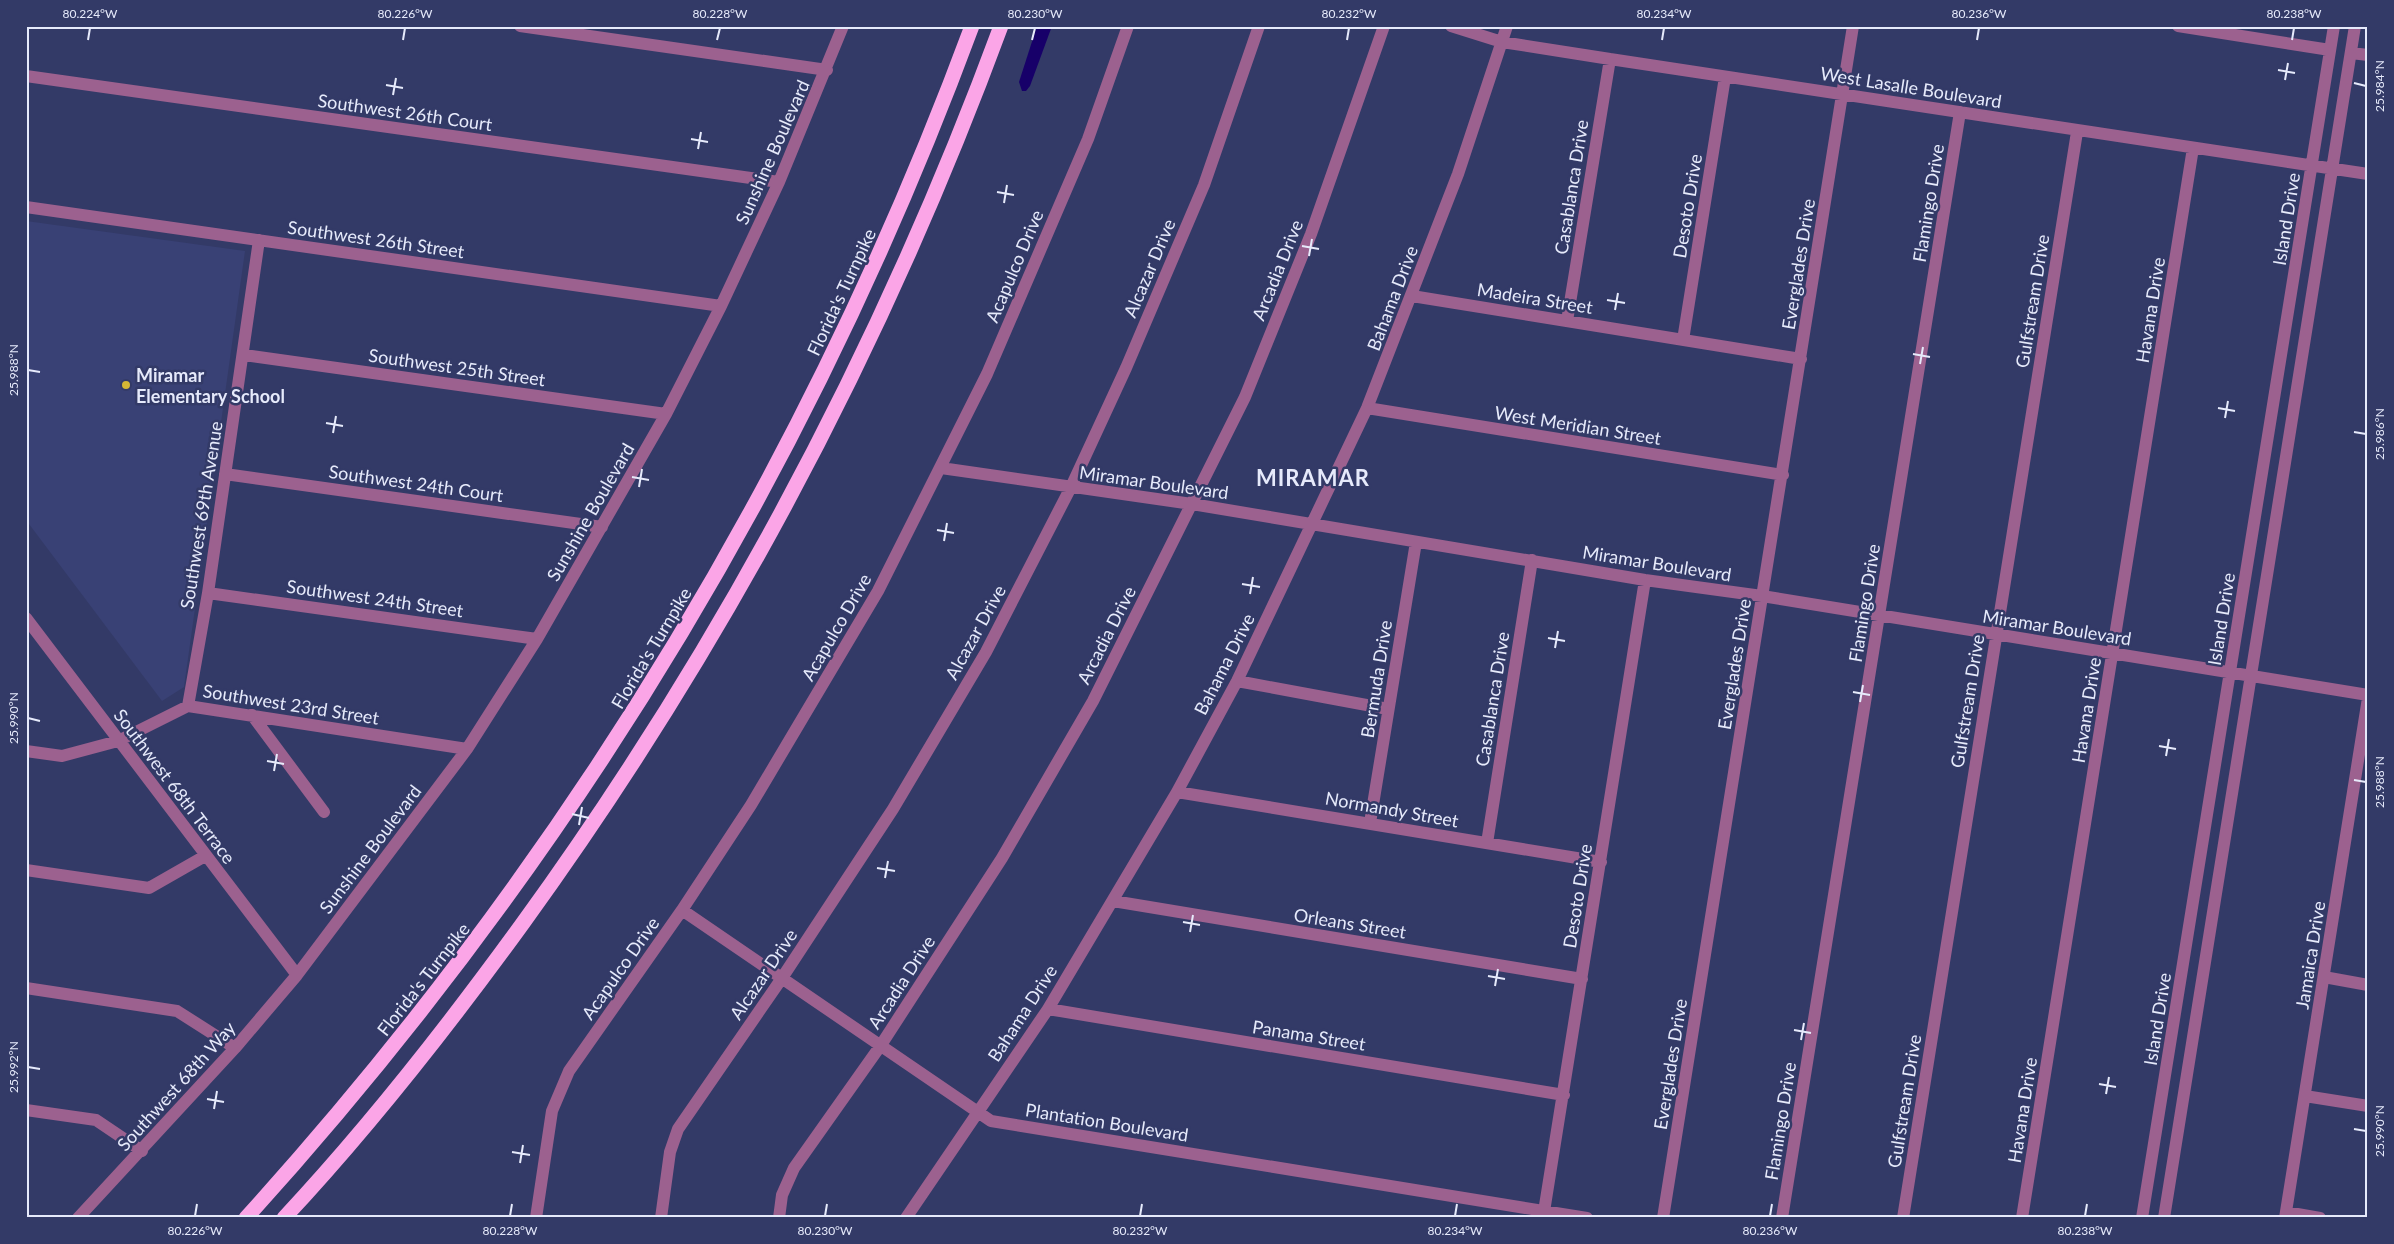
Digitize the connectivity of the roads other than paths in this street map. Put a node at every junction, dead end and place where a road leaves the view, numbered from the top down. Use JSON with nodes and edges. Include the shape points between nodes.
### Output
{"nodes":[{"id":1,"x":520,"y":26,"type":"edge"},
{"id":2,"x":843,"y":26,"type":"edge"},
{"id":3,"x":972,"y":26,"type":"edge"},
{"id":4,"x":1001,"y":26,"type":"edge"},
{"id":5,"x":1128,"y":26,"type":"edge"},
{"id":6,"x":1259,"y":26,"type":"edge"},
{"id":7,"x":1384,"y":26,"type":"edge"},
{"id":8,"x":1451,"y":26,"type":"edge"},
{"id":9,"x":1507,"y":26,"type":"edge"},
{"id":10,"x":1854,"y":26,"type":"edge"},
{"id":11,"x":2178,"y":26,"type":"edge"},
{"id":12,"x":2334,"y":26,"type":"edge"},
{"id":13,"x":2355,"y":26,"type":"edge"},
{"id":14,"x":1502,"y":42,"type":"junction"},
{"id":15,"x":2330,"y":50,"type":"junction"},
{"id":16,"x":2351,"y":53,"type":"junction"},
{"id":17,"x":2368,"y":55,"type":"edge"},
{"id":18,"x":1610,"y":59,"type":"junction"},
{"id":19,"x":827,"y":70,"type":"junction"},
{"id":20,"x":26,"y":76,"type":"edge"},
{"id":21,"x":1725,"y":77,"type":"junction"},
{"id":22,"x":1843,"y":94,"type":"junction"},
{"id":23,"x":1960,"y":112,"type":"junction"},
{"id":24,"x":2077,"y":132,"type":"junction"},
{"id":25,"x":2193,"y":148,"type":"junction"},
{"id":26,"x":2312,"y":166,"type":"junction"},
{"id":27,"x":2331,"y":169,"type":"junction"},
{"id":28,"x":2368,"y":174,"type":"edge"},
{"id":29,"x":779,"y":182,"type":"junction"},
{"id":30,"x":26,"y":207,"type":"edge"},
{"id":31,"x":259,"y":240,"type":"junction"},
{"id":32,"x":1412,"y":296,"type":"junction"},
{"id":33,"x":721,"y":306,"type":"junction"},
{"id":34,"x":1567,"y":321,"type":"junction"},
{"id":35,"x":1683,"y":340,"type":"junction"},
{"id":36,"x":244,"y":355,"type":"junction"},
{"id":37,"x":1801,"y":360,"type":"junction"},
{"id":38,"x":1367,"y":408,"type":"junction"},
{"id":39,"x":666,"y":414,"type":"junction"},
{"id":40,"x":941,"y":468,"type":"junction"},
{"id":41,"x":225,"y":474,"type":"junction"},
{"id":42,"x":1783,"y":476,"type":"junction"},
{"id":43,"x":1071,"y":488,"type":"junction"},
{"id":44,"x":1192,"y":504,"type":"junction"},
{"id":45,"x":1313,"y":524,"type":"junction"},
{"id":46,"x":602,"y":527,"type":"junction"},
{"id":47,"x":1416,"y":542,"type":"junction"},
{"id":48,"x":1532,"y":560,"type":"junction"},
{"id":49,"x":1645,"y":580,"type":"junction"},
{"id":50,"x":208,"y":592,"type":"junction"},
{"id":51,"x":1762,"y":596,"type":"junction"},
{"id":52,"x":1879,"y":616,"type":"junction"},
{"id":53,"x":26,"y":618,"type":"edge"},
{"id":54,"x":1996,"y":635,"type":"junction"},
{"id":55,"x":537,"y":639,"type":"junction"},
{"id":56,"x":2112,"y":654,"type":"junction"},
{"id":57,"x":2230,"y":673,"type":"junction"},
{"id":58,"x":2252,"y":676,"type":"junction"},
{"id":59,"x":1237,"y":681,"type":"junction"},
{"id":60,"x":2368,"y":694,"type":"edge"},
{"id":61,"x":2368,"y":698,"type":"edge"},
{"id":62,"x":188,"y":706,"type":"junction"},
{"id":63,"x":1388,"y":709,"type":"junction"},
{"id":64,"x":252,"y":715,"type":"junction"},
{"id":65,"x":118,"y":741,"type":"junction"},
{"id":66,"x":467,"y":749,"type":"junction"},
{"id":67,"x":26,"y":751,"type":"edge"},
{"id":68,"x":1177,"y":792,"type":"junction"},
{"id":69,"x":324,"y":812,"type":"dead end"},
{"id":70,"x":1370,"y":823,"type":"junction"},
{"id":71,"x":1486,"y":843,"type":"junction"},
{"id":72,"x":206,"y":856,"type":"junction"},
{"id":73,"x":1601,"y":862,"type":"junction"},
{"id":74,"x":26,"y":870,"type":"edge"},
{"id":75,"x":1113,"y":901,"type":"junction"},
{"id":76,"x":682,"y":910,"type":"junction"},
{"id":77,"x":297,"y":974,"type":"junction"},
{"id":78,"x":2324,"y":977,"type":"junction"},
{"id":79,"x":782,"y":978,"type":"junction"},
{"id":80,"x":1582,"y":979,"type":"junction"},
{"id":81,"x":2368,"y":985,"type":"edge"},
{"id":82,"x":26,"y":988,"type":"edge"},
{"id":83,"x":1048,"y":1009,"type":"junction"},
{"id":84,"x":881,"y":1045,"type":"junction"},
{"id":85,"x":234,"y":1048,"type":"junction"},
{"id":86,"x":1564,"y":1095,"type":"junction"},
{"id":87,"x":2305,"y":1096,"type":"junction"},
{"id":88,"x":2368,"y":1106,"type":"edge"},
{"id":89,"x":26,"y":1110,"type":"edge"},
{"id":90,"x":976,"y":1113,"type":"junction"},
{"id":91,"x":142,"y":1151,"type":"junction"},
{"id":92,"x":1544,"y":1214,"type":"edge"},
{"id":93,"x":2285,"y":1215,"type":"edge"},
{"id":94,"x":78,"y":1218,"type":"edge"},
{"id":95,"x":246,"y":1218,"type":"edge"},
{"id":96,"x":284,"y":1218,"type":"edge"},
{"id":97,"x":536,"y":1218,"type":"edge"},
{"id":98,"x":661,"y":1218,"type":"edge"},
{"id":99,"x":779,"y":1218,"type":"edge"},
{"id":100,"x":906,"y":1218,"type":"edge"},
{"id":101,"x":1586,"y":1218,"type":"edge"},
{"id":102,"x":1663,"y":1218,"type":"edge"},
{"id":103,"x":1782,"y":1218,"type":"edge"},
{"id":104,"x":1904,"y":1218,"type":"edge"},
{"id":105,"x":2022,"y":1218,"type":"edge"},
{"id":106,"x":2142,"y":1218,"type":"edge"},
{"id":107,"x":2164,"y":1218,"type":"edge"},
{"id":108,"x":2320,"y":1218,"type":"edge"}],
"edges":[{"from":1,"to":19,"type":"street"},
{"from":2,"to":19,"type":"street","name":"Sunshine Boulevard"},
{"from":3,"to":95,"type":"highway","name":"Florida's Turnpike","via":[[903,201],[838,345],[752,513],[644,695],[558,827],[460,962],[364,1083]]},
{"from":4,"to":96,"type":"highway","via":[[950,158],[866,349],[785,506],[702,652],[607,802],[503,950],[416,1062]]},
{"from":5,"to":40,"type":"street","name":"Acapulco Drive","via":[[1088,139],[987,374]]},
{"from":6,"to":43,"type":"street","name":"Alcazar Drive","via":[[1204,185]]},
{"from":7,"to":44,"type":"street","name":"Arcadia Drive","via":[[1308,243],[1245,396]]},
{"from":8,"to":14,"type":"street","name":"West Lasalle Boulevard"},
{"from":9,"to":14,"type":"street","name":"Bahama Drive"},
{"from":10,"to":22,"type":"street","name":"Everglades Drive"},
{"from":11,"to":15,"type":"street"},
{"from":12,"to":15,"type":"street","name":"Island Drive"},
{"from":13,"to":16,"type":"street","name":"Island Drive"},
{"from":14,"to":18,"type":"street","name":"West Lasalle Boulevard"},
{"from":14,"to":32,"type":"street","name":"Bahama Drive","via":[[1458,174]]},
{"from":15,"to":26,"type":"street","name":"Island Drive"},
{"from":16,"to":17,"type":"street"},
{"from":16,"to":27,"type":"street","name":"Island Drive"},
{"from":18,"to":21,"type":"street","name":"West Lasalle Boulevard"},
{"from":18,"to":34,"type":"street","name":"Casablanca Drive"},
{"from":19,"to":29,"type":"street","name":"Sunshine Boulevard"},
{"from":20,"to":29,"type":"street","name":"Southwest 26th Court"},
{"from":21,"to":22,"type":"street","name":"West Lasalle Boulevard"},
{"from":21,"to":35,"type":"street","name":"Desoto Drive"},
{"from":22,"to":23,"type":"street","name":"West Lasalle Boulevard"},
{"from":22,"to":37,"type":"street","name":"Everglades Drive"},
{"from":23,"to":24,"type":"street","name":"West Lasalle Boulevard"},
{"from":23,"to":52,"type":"street","name":"Flamingo Drive"},
{"from":24,"to":25,"type":"street","name":"West Lasalle Boulevard"},
{"from":24,"to":54,"type":"street","name":"Gulfstream Drive"},
{"from":25,"to":26,"type":"street","name":"West Lasalle Boulevard"},
{"from":25,"to":56,"type":"street","name":"Havana Drive"},
{"from":26,"to":27,"type":"street","name":"West Lasalle Boulevard"},
{"from":26,"to":57,"type":"street","name":"Island Drive"},
{"from":27,"to":28,"type":"street","name":"West Lasalle Boulevard"},
{"from":27,"to":58,"type":"street","name":"Island Drive"},
{"from":29,"to":33,"type":"street","name":"Sunshine Boulevard"},
{"from":30,"to":31,"type":"street","name":"Southwest 26th Street"},
{"from":31,"to":33,"type":"street","name":"Southwest 26th Street"},
{"from":31,"to":36,"type":"street","name":"Southwest 69th Avenue"},
{"from":32,"to":34,"type":"street","name":"Madeira Street"},
{"from":32,"to":38,"type":"street","name":"Bahama Drive"},
{"from":33,"to":39,"type":"street","name":"Sunshine Boulevard"},
{"from":34,"to":35,"type":"street","name":"Madeira Street"},
{"from":35,"to":37,"type":"street","name":"Madeira Street"},
{"from":36,"to":39,"type":"street","name":"Southwest 25th Street"},
{"from":36,"to":41,"type":"street","name":"Southwest 69th Avenue"},
{"from":37,"to":42,"type":"street","name":"Everglades Drive"},
{"from":38,"to":42,"type":"street","name":"West Meridian Street"},
{"from":38,"to":45,"type":"street","name":"Bahama Drive"},
{"from":39,"to":46,"type":"street","name":"Sunshine Boulevard"},
{"from":40,"to":43,"type":"street","name":"Miramar Boulevard"},
{"from":40,"to":76,"type":"street","name":"Acapulco Drive","via":[[878,591],[751,805]]},
{"from":41,"to":46,"type":"street","name":"Southwest 24th Court"},
{"from":41,"to":50,"type":"street","name":"Southwest 69th Avenue"},
{"from":42,"to":51,"type":"street","name":"Everglades Drive"},
{"from":43,"to":44,"type":"street","name":"Miramar Boulevard"},
{"from":43,"to":79,"type":"street","name":"Alcazar Drive","via":[[986,652],[893,809]]},
{"from":44,"to":45,"type":"street","name":"Miramar Boulevard"},
{"from":44,"to":84,"type":"street","name":"Arcadia Drive","via":[[1088,709],[1002,858]]},
{"from":45,"to":47,"type":"street","name":"Miramar Boulevard"},
{"from":45,"to":59,"type":"street","name":"Bahama Drive"},
{"from":46,"to":55,"type":"street","name":"Sunshine Boulevard"},
{"from":47,"to":48,"type":"street","name":"Miramar Boulevard"},
{"from":47,"to":63,"type":"street","name":"Bermuda Drive"},
{"from":48,"to":49,"type":"street","name":"Miramar Boulevard"},
{"from":48,"to":71,"type":"street","name":"Casablanca Drive"},
{"from":49,"to":51,"type":"street","name":"Miramar Boulevard"},
{"from":49,"to":73,"type":"street","name":"Desoto Drive"},
{"from":50,"to":55,"type":"street","name":"Southwest 24th Street"},
{"from":50,"to":62,"type":"street","name":"Southwest 69th Avenue"},
{"from":51,"to":52,"type":"street","name":"Miramar Boulevard"},
{"from":51,"to":102,"type":"street","name":"Everglades Drive"},
{"from":52,"to":54,"type":"street","name":"Miramar Boulevard"},
{"from":52,"to":103,"type":"street","name":"Flamingo Drive"},
{"from":53,"to":65,"type":"street","name":"Southwest 68th Terrace"},
{"from":54,"to":56,"type":"street","name":"Miramar Boulevard"},
{"from":54,"to":104,"type":"street","name":"Gulfstream Drive"},
{"from":55,"to":66,"type":"street","name":"Sunshine Boulevard"},
{"from":56,"to":57,"type":"street","name":"Miramar Boulevard"},
{"from":56,"to":105,"type":"street","name":"Havana Drive"},
{"from":57,"to":58,"type":"street","name":"Miramar Boulevard"},
{"from":57,"to":106,"type":"street","name":"Island Drive"},
{"from":58,"to":60,"type":"street","name":"Miramar Boulevard"},
{"from":58,"to":107,"type":"street","name":"Island Drive"},
{"from":59,"to":63,"type":"street"},
{"from":59,"to":68,"type":"street","name":"Bahama Drive"},
{"from":61,"to":78,"type":"street","name":"Jamaica Drive"},
{"from":62,"to":64,"type":"street","name":"Southwest 23rd Street"},
{"from":62,"to":65,"type":"street","name":"Southwest 23rd Street"},
{"from":63,"to":70,"type":"street","name":"Bermuda Drive"},
{"from":64,"to":66,"type":"street","name":"Southwest 23rd Street"},
{"from":64,"to":69,"type":"street"},
{"from":65,"to":67,"type":"street","name":"Southwest 23rd Street","via":[[62,756]]},
{"from":65,"to":72,"type":"street","name":"Southwest 68th Terrace"},
{"from":66,"to":77,"type":"street","name":"Sunshine Boulevard"},
{"from":68,"to":70,"type":"street","name":"Normandy Street"},
{"from":68,"to":75,"type":"street","name":"Bahama Drive"},
{"from":70,"to":71,"type":"street","name":"Normandy Street"},
{"from":71,"to":73,"type":"street","name":"Normandy Street"},
{"from":72,"to":74,"type":"street","via":[[149,888]]},
{"from":72,"to":77,"type":"street","name":"Southwest 68th Terrace"},
{"from":73,"to":80,"type":"street","name":"Desoto Drive"},
{"from":75,"to":80,"type":"street","name":"Orleans Street"},
{"from":75,"to":83,"type":"street","name":"Bahama Drive"},
{"from":76,"to":79,"type":"street","name":"Plantation Boulevard"},
{"from":76,"to":97,"type":"street","name":"Acapulco Drive","via":[[569,1071],[552,1111]]},
{"from":77,"to":85,"type":"street","name":"Southwest 68th Way"},
{"from":78,"to":81,"type":"street"},
{"from":78,"to":87,"type":"street","name":"Jamaica Drive"},
{"from":79,"to":84,"type":"street","name":"Plantation Boulevard"},
{"from":79,"to":98,"type":"street","name":"Alcazar Drive","via":[[678,1129],[670,1152]]},
{"from":80,"to":86,"type":"street","name":"Desoto Drive"},
{"from":82,"to":85,"type":"street","via":[[177,1011]]},
{"from":83,"to":86,"type":"street","name":"Panama Street"},
{"from":83,"to":90,"type":"street","name":"Bahama Drive"},
{"from":84,"to":90,"type":"street","name":"Plantation Boulevard"},
{"from":84,"to":99,"type":"street","name":"Arcadia Drive","via":[[794,1168],[782,1195]]},
{"from":85,"to":91,"type":"street","name":"Southwest 68th Way"},
{"from":86,"to":92,"type":"street","name":"Desoto Drive"},
{"from":87,"to":88,"type":"street"},
{"from":87,"to":93,"type":"street","name":"Jamaica Drive"},
{"from":89,"to":91,"type":"street","via":[[96,1120]]},
{"from":90,"to":92,"type":"street","name":"Plantation Boulevard","via":[[991,1121]]},
{"from":90,"to":100,"type":"street","name":"Bahama Drive"},
{"from":91,"to":94,"type":"street","name":"Southwest 68th Way"},
{"from":92,"to":101,"type":"street","name":"Plantation Boulevard"},
{"from":93,"to":108,"type":"street"}]}
